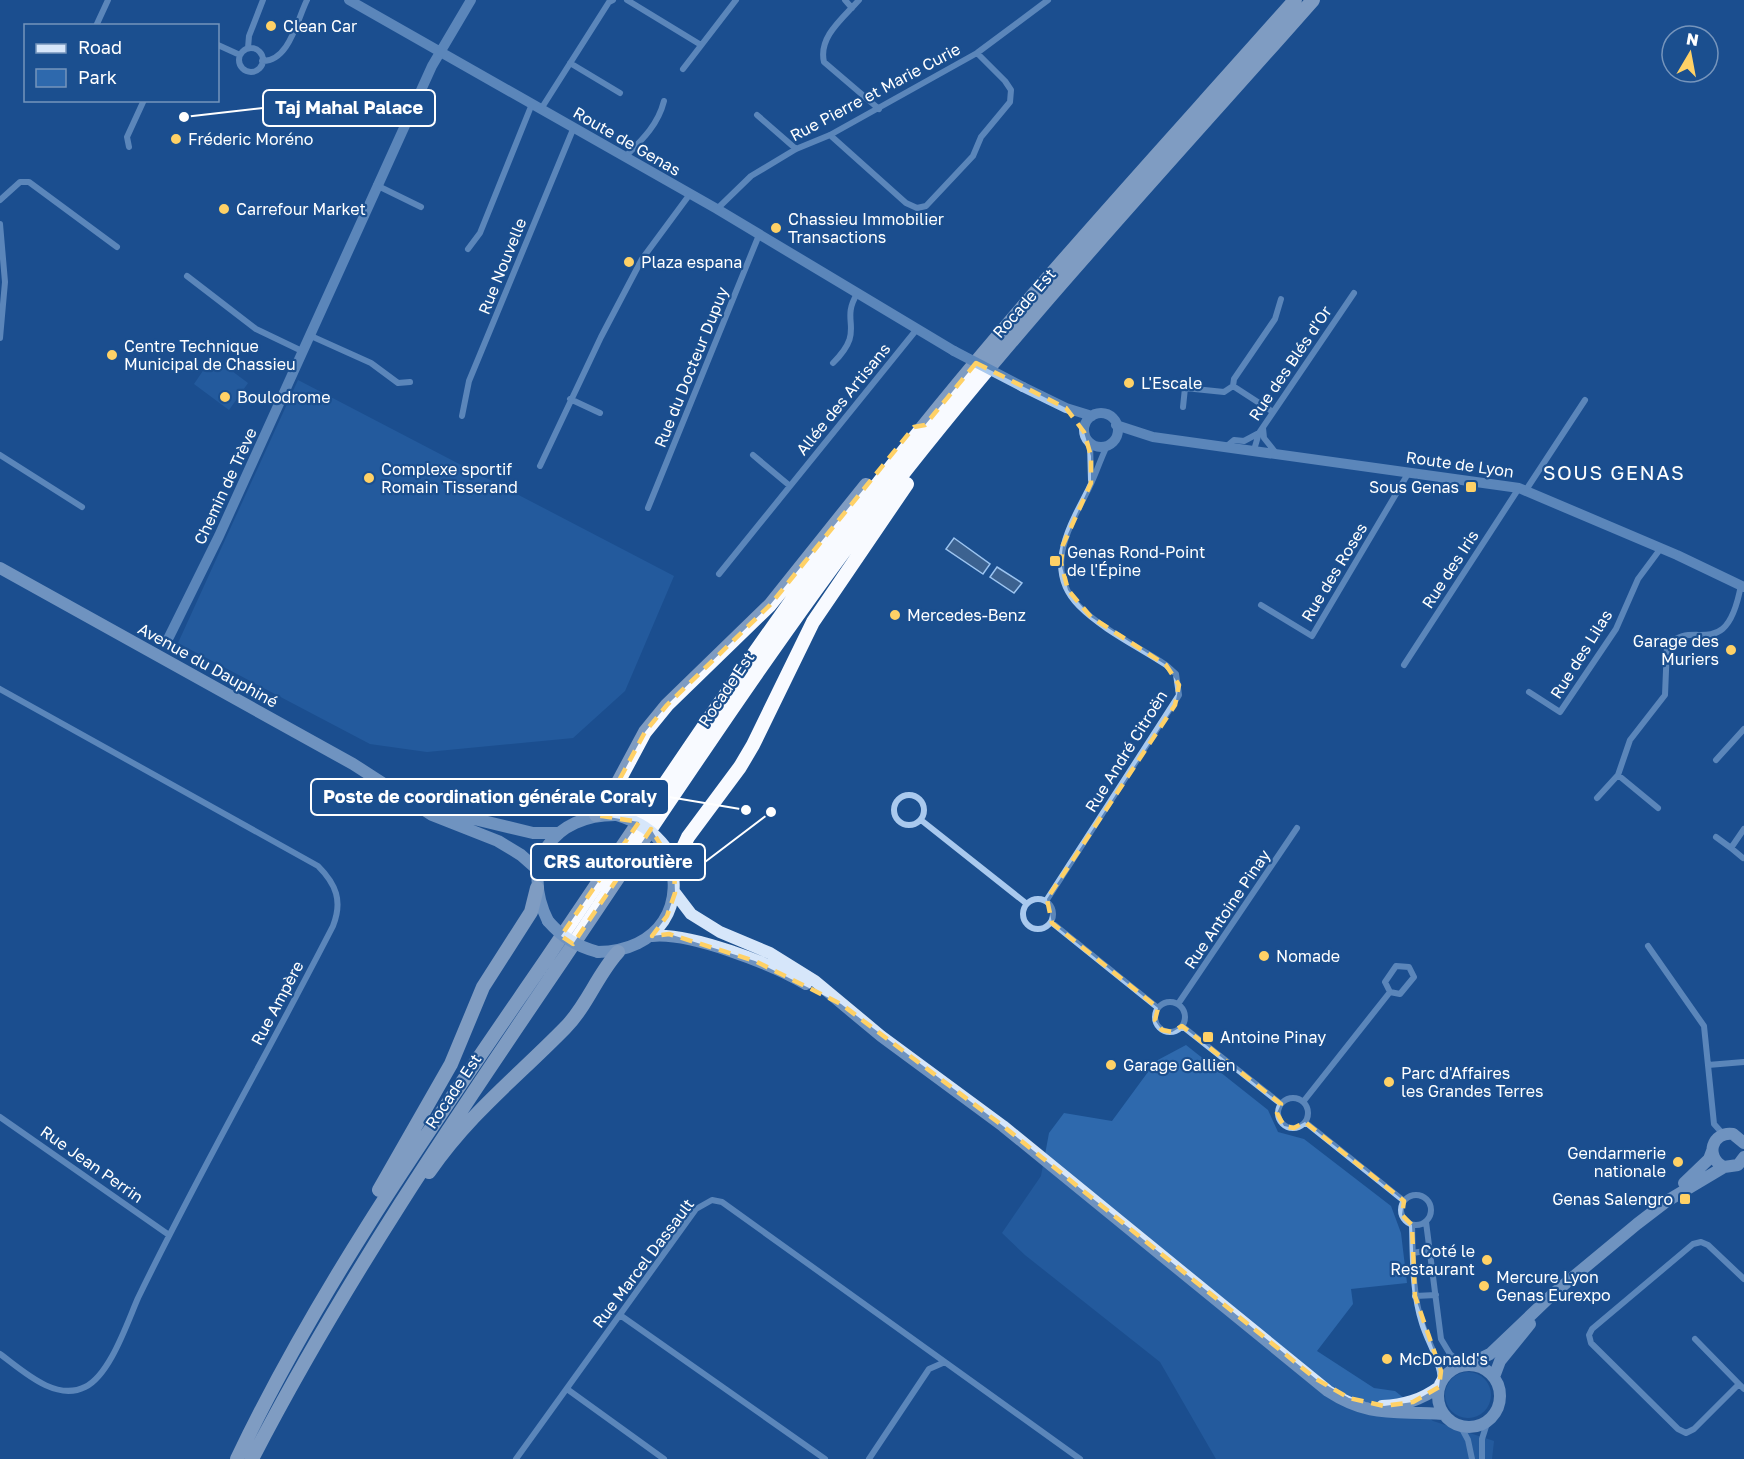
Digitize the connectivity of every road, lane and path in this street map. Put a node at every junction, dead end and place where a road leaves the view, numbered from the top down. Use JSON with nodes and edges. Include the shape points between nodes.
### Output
{"nodes":[{"id":1,"x":108,"y":0,"type":"edge"},
{"id":2,"x":263,"y":0,"type":"edge"},
{"id":3,"x":307,"y":0,"type":"edge"},
{"id":4,"x":349,"y":0,"type":"edge"},
{"id":5,"x":471,"y":0,"type":"edge"},
{"id":6,"x":613,"y":0,"type":"edge"},
{"id":7,"x":627,"y":0,"type":"edge"},
{"id":8,"x":736,"y":0,"type":"edge"},
{"id":9,"x":845,"y":0,"type":"edge"},
{"id":10,"x":859,"y":0,"type":"edge"},
{"id":11,"x":1048,"y":0,"type":"edge"},
{"id":12,"x":1295,"y":0,"type":"edge"},
{"id":13,"x":1313,"y":0,"type":"edge"},
{"id":14,"x":852,"y":8,"type":"junction"},
{"id":15,"x":97,"y":24,"type":"edge"},
{"id":16,"x":219,"y":45,"type":"edge"},
{"id":17,"x":701,"y":45,"type":"junction"},
{"id":18,"x":248,"y":48,"type":"junction"},
{"id":19,"x":440,"y":52,"type":"junction"},
{"id":20,"x":977,"y":53,"type":"junction"},
{"id":21,"x":240,"y":55,"type":"junction"},
{"id":22,"x":262,"y":61,"type":"junction"},
{"id":23,"x":570,"y":63,"type":"junction"},
{"id":24,"x":683,"y":69,"type":"dead end"},
{"id":25,"x":620,"y":93,"type":"dead end"},
{"id":26,"x":664,"y":101,"type":"dead end"},
{"id":27,"x":143,"y":102,"type":"edge"},
{"id":28,"x":537,"y":106,"type":"junction"},
{"id":29,"x":879,"y":109,"type":"junction"},
{"id":30,"x":758,"y":114,"type":"dead end"},
{"id":31,"x":574,"y":128,"type":"junction"},
{"id":32,"x":830,"y":135,"type":"junction"},
{"id":33,"x":129,"y":147,"type":"dead end"},
{"id":34,"x":796,"y":148,"type":"junction"},
{"id":35,"x":625,"y":157,"type":"junction"},
{"id":36,"x":376,"y":185,"type":"junction"},
{"id":37,"x":690,"y":195,"type":"junction"},
{"id":38,"x":0,"y":200,"type":"edge"},
{"id":39,"x":421,"y":207,"type":"dead end"},
{"id":40,"x":717,"y":209,"type":"junction"},
{"id":41,"x":0,"y":224,"type":"edge"},
{"id":42,"x":759,"y":235,"type":"junction"},
{"id":43,"x":117,"y":247,"type":"dead end"},
{"id":44,"x":468,"y":249,"type":"dead end"},
{"id":45,"x":187,"y":276,"type":"dead end"},
{"id":46,"x":1354,"y":293,"type":"dead end"},
{"id":47,"x":858,"y":294,"type":"junction"},
{"id":48,"x":1281,"y":299,"type":"dead end"},
{"id":49,"x":917,"y":329,"type":"junction"},
{"id":50,"x":311,"y":336,"type":"junction"},
{"id":51,"x":0,"y":338,"type":"edge"},
{"id":52,"x":304,"y":352,"type":"junction"},
{"id":53,"x":833,"y":363,"type":"dead end"},
{"id":54,"x":410,"y":382,"type":"dead end"},
{"id":55,"x":1233,"y":386,"type":"junction"},
{"id":56,"x":570,"y":399,"type":"junction"},
{"id":57,"x":1585,"y":400,"type":"dead end"},
{"id":58,"x":1183,"y":407,"type":"dead end"},
{"id":59,"x":1065,"y":408,"type":"junction"},
{"id":60,"x":600,"y":412,"type":"dead end"},
{"id":61,"x":1273,"y":412,"type":"junction"},
{"id":62,"x":462,"y":416,"type":"dead end"},
{"id":63,"x":950,"y":416,"type":"junction"},
{"id":64,"x":1092,"y":416,"type":"junction"},
{"id":65,"x":925,"y":425,"type":"junction"},
{"id":66,"x":1116,"y":425,"type":"junction"},
{"id":67,"x":1261,"y":430,"type":"junction"},
{"id":68,"x":1084,"y":432,"type":"junction"},
{"id":69,"x":1153,"y":436,"type":"junction"},
{"id":70,"x":1090,"y":443,"type":"junction"},
{"id":71,"x":1110,"y":444,"type":"junction"},
{"id":72,"x":1227,"y":447,"type":"junction"},
{"id":73,"x":1254,"y":450,"type":"junction"},
{"id":74,"x":1277,"y":453,"type":"junction"},
{"id":75,"x":0,"y":455,"type":"edge"},
{"id":76,"x":753,"y":455,"type":"dead end"},
{"id":77,"x":540,"y":466,"type":"dead end"},
{"id":78,"x":1409,"y":472,"type":"junction"},
{"id":79,"x":1092,"y":483,"type":"junction"},
{"id":80,"x":790,"y":486,"type":"junction"},
{"id":81,"x":1523,"y":489,"type":"junction"},
{"id":82,"x":82,"y":507,"type":"dead end"},
{"id":83,"x":648,"y":508,"type":"dead end"},
{"id":84,"x":1661,"y":548,"type":"junction"},
{"id":85,"x":0,"y":568,"type":"edge"},
{"id":86,"x":719,"y":574,"type":"dead end"},
{"id":87,"x":1742,"y":586,"type":"edge"},
{"id":88,"x":1261,"y":605,"type":"dead end"},
{"id":89,"x":168,"y":637,"type":"dead end"},
{"id":90,"x":1404,"y":665,"type":"dead end"},
{"id":91,"x":0,"y":689,"type":"edge"},
{"id":92,"x":1529,"y":692,"type":"dead end"},
{"id":93,"x":1744,"y":729,"type":"edge"},
{"id":94,"x":1716,"y":760,"type":"dead end"},
{"id":95,"x":1618,"y":775,"type":"junction"},
{"id":96,"x":399,"y":794,"type":"junction"},
{"id":97,"x":1597,"y":798,"type":"dead end"},
{"id":98,"x":1658,"y":808,"type":"dead end"},
{"id":99,"x":596,"y":814,"type":"junction"},
{"id":100,"x":921,"y":820,"type":"junction"},
{"id":101,"x":1298,"y":828,"type":"dead end"},
{"id":102,"x":1744,"y":829,"type":"edge"},
{"id":103,"x":558,"y":833,"type":"junction"},
{"id":104,"x":1716,"y":837,"type":"dead end"},
{"id":105,"x":1731,"y":848,"type":"junction"},
{"id":106,"x":1743,"y":858,"type":"edge"},
{"id":107,"x":674,"y":867,"type":"junction"},
{"id":108,"x":538,"y":870,"type":"junction"},
{"id":109,"x":537,"y":888,"type":"junction"},
{"id":110,"x":675,"y":893,"type":"junction"},
{"id":111,"x":1046,"y":901,"type":"junction"},
{"id":112,"x":1027,"y":904,"type":"junction"},
{"id":113,"x":1051,"y":922,"type":"junction"},
{"id":114,"x":652,"y":936,"type":"junction"},
{"id":115,"x":1648,"y":946,"type":"dead end"},
{"id":116,"x":618,"y":952,"type":"junction"},
{"id":117,"x":1390,"y":992,"type":"junction"},
{"id":118,"x":841,"y":1004,"type":"junction"},
{"id":119,"x":1178,"y":1004,"type":"junction"},
{"id":120,"x":1158,"y":1008,"type":"junction"},
{"id":121,"x":1182,"y":1026,"type":"junction"},
{"id":122,"x":1744,"y":1062,"type":"edge"},
{"id":123,"x":1708,"y":1065,"type":"junction"},
{"id":124,"x":1303,"y":1102,"type":"junction"},
{"id":125,"x":1281,"y":1104,"type":"junction"},
{"id":126,"x":0,"y":1117,"type":"edge"},
{"id":127,"x":1305,"y":1122,"type":"junction"},
{"id":128,"x":1733,"y":1133,"type":"edge"},
{"id":129,"x":1744,"y":1143,"type":"edge"},
{"id":130,"x":1712,"y":1151,"type":"junction"},
{"id":131,"x":1741,"y":1164,"type":"edge"},
{"id":132,"x":1724,"y":1167,"type":"junction"},
{"id":133,"x":1404,"y":1201,"type":"junction"},
{"id":134,"x":1666,"y":1201,"type":"junction"},
{"id":135,"x":389,"y":1218,"type":"junction"},
{"id":136,"x":1426,"y":1221,"type":"junction"},
{"id":137,"x":1412,"y":1225,"type":"junction"},
{"id":138,"x":169,"y":1234,"type":"junction"},
{"id":139,"x":356,"y":1243,"type":"junction"},
{"id":140,"x":1430,"y":1250,"type":"junction"},
{"id":141,"x":1413,"y":1253,"type":"junction"},
{"id":142,"x":1744,"y":1279,"type":"edge"},
{"id":143,"x":1554,"y":1293,"type":"junction"},
{"id":144,"x":1436,"y":1295,"type":"junction"},
{"id":145,"x":1415,"y":1296,"type":"junction"},
{"id":146,"x":620,"y":1315,"type":"junction"},
{"id":147,"x":1695,"y":1339,"type":"dead end"},
{"id":148,"x":0,"y":1354,"type":"edge"},
{"id":149,"x":946,"y":1361,"type":"junction"},
{"id":150,"x":1467,"y":1365,"type":"junction"},
{"id":151,"x":1494,"y":1377,"type":"junction"},
{"id":152,"x":1316,"y":1379,"type":"junction"},
{"id":153,"x":1440,"y":1384,"type":"junction"},
{"id":154,"x":1742,"y":1386,"type":"edge"},
{"id":155,"x":567,"y":1389,"type":"junction"},
{"id":156,"x":1443,"y":1414,"type":"junction"},
{"id":157,"x":1488,"y":1420,"type":"junction"},
{"id":158,"x":1460,"y":1425,"type":"junction"},
{"id":159,"x":237,"y":1459,"type":"edge"},
{"id":160,"x":252,"y":1459,"type":"edge"},
{"id":161,"x":516,"y":1459,"type":"edge"},
{"id":162,"x":664,"y":1459,"type":"edge"},
{"id":163,"x":825,"y":1459,"type":"edge"},
{"id":164,"x":869,"y":1459,"type":"edge"},
{"id":165,"x":1080,"y":1459,"type":"edge"},
{"id":166,"x":1472,"y":1459,"type":"edge"},
{"id":167,"x":1482,"y":1459,"type":"edge"}],
"edges":[{"from":1,"to":15,"type":"street"},
{"from":2,"to":18,"type":"street"},
{"from":3,"to":22,"type":"street","via":[[284,51],[276,59]]},
{"from":4,"to":19,"type":"street","name":"Route de Genas"},
{"from":5,"to":19,"type":"street","name":"Chemin de Trève"},
{"from":6,"to":23,"type":"street"},
{"from":7,"to":17,"type":"street"},
{"from":8,"to":17,"type":"street"},
{"from":9,"to":14,"type":"street"},
{"from":10,"to":14,"type":"street"},
{"from":11,"to":20,"type":"street","name":"Rue Pierre et Marie Curie"},
{"from":12,"to":65,"type":"highway","name":"Rocade Est"},
{"from":13,"to":63,"type":"highway","name":"Rocade Est"},
{"from":14,"to":29,"type":"street","via":[[825,40],[821,51],[824,63]]},
{"from":16,"to":21,"type":"street"},
{"from":17,"to":24,"type":"street"},
{"from":18,"to":21,"type":"street"},
{"from":18,"to":22,"type":"street","via":[[259,52]]},
{"from":19,"to":28,"type":"street","name":"Route de Genas"},
{"from":19,"to":36,"type":"street","name":"Chemin de Trève"},
{"from":20,"to":29,"type":"street","name":"Rue Pierre et Marie Curie"},
{"from":20,"to":32,"type":"street","via":[[1005,81],[1011,90],[1010,102],[981,137],[973,156],[926,206],[917,208],[906,203]]},
{"from":21,"to":22,"type":"street","via":[[239,63],[246,71],[257,70]]},
{"from":23,"to":25,"type":"street"},
{"from":23,"to":28,"type":"street"},
{"from":26,"to":35,"type":"street","via":[[649,132]]},
{"from":27,"to":33,"type":"street","via":[[128,137]]},
{"from":28,"to":31,"type":"street","name":"Route de Genas"},
{"from":28,"to":44,"type":"street","via":[[480,233]]},
{"from":29,"to":32,"type":"street","name":"Rue Pierre et Marie Curie"},
{"from":30,"to":34,"type":"street"},
{"from":31,"to":35,"type":"street","name":"Route de Genas"},
{"from":31,"to":62,"type":"street","name":"Rue Nouvelle","via":[[469,381]]},
{"from":32,"to":34,"type":"street","name":"Rue Pierre et Marie Curie"},
{"from":34,"to":40,"type":"street","name":"Rue Pierre et Marie Curie","via":[[751,176]]},
{"from":35,"to":37,"type":"street","name":"Route de Genas"},
{"from":36,"to":39,"type":"street"},
{"from":36,"to":50,"type":"street","name":"Chemin de Trève"},
{"from":37,"to":40,"type":"street","name":"Route de Genas"},
{"from":37,"to":56,"type":"street","via":[[642,259]]},
{"from":38,"to":43,"type":"street","via":[[21,183],[29,182]]},
{"from":40,"to":42,"type":"street","name":"Route de Genas"},
{"from":41,"to":51,"type":"street","via":[[5,282]]},
{"from":42,"to":47,"type":"street","name":"Route de Genas"},
{"from":42,"to":83,"type":"street","name":"Rue du Docteur Dupuy"},
{"from":45,"to":52,"type":"street","via":[[256,329]]},
{"from":46,"to":61,"type":"street","name":"Rue des Blés d'Or"},
{"from":47,"to":49,"type":"street","name":"Route de Genas"},
{"from":47,"to":53,"type":"street","via":[[850,306],[853,334],[846,350]]},
{"from":48,"to":55,"type":"street","via":[[1278,313]]},
{"from":49,"to":59,"type":"street","bridge":true},
{"from":49,"to":80,"type":"street","name":"Allée des Artisans"},
{"from":50,"to":52,"type":"street","name":"Chemin de Trève"},
{"from":50,"to":54,"type":"street","via":[[371,363],[398,383]]},
{"from":52,"to":89,"type":"street","name":"Chemin de Trève"},
{"from":55,"to":58,"type":"street","via":[[1224,392],[1185,388]]},
{"from":55,"to":61,"type":"street"},
{"from":56,"to":60,"type":"street"},
{"from":56,"to":77,"type":"street"},
{"from":57,"to":81,"type":"street","name":"Rue des Iris"},
{"from":59,"to":64,"type":"street"},
{"from":59,"to":68,"type":"street"},
{"from":61,"to":67,"type":"street","name":"Rue des Blés d'Or"},
{"from":63,"to":107,"type":"highway","via":[[947,430],[824,603],[753,745],[688,837]]},
{"from":63,"to":135,"type":"highway","name":"Rocade Est","via":[[774,649]]},
{"from":64,"to":66,"type":"street","via":[[1107,415]]},
{"from":64,"to":68,"type":"street"},
{"from":65,"to":99,"type":"highway","via":[[914,427],[762,613],[667,705],[645,732],[608,801]]},
{"from":65,"to":139,"type":"highway","name":"Rocade Est","via":[[764,638]]},
{"from":66,"to":69,"type":"street","name":"Route de Lyon"},
{"from":66,"to":71,"type":"street","via":[[1117,434]]},
{"from":67,"to":72,"type":"street","via":[[1244,441],[1234,440]]},
{"from":67,"to":73,"type":"street","name":"Rue des Blés d'Or"},
{"from":67,"to":74,"type":"street"},
{"from":68,"to":70,"type":"street"},
{"from":69,"to":71,"type":"street","name":"Route de Lyon"},
{"from":69,"to":72,"type":"street","name":"Route de Lyon"},
{"from":70,"to":71,"type":"street","via":[[1098,447]]},
{"from":70,"to":79,"type":"street"},
{"from":71,"to":79,"type":"street","name":"Rue André Citroën"},
{"from":72,"to":73,"type":"street","name":"Route de Lyon"},
{"from":73,"to":74,"type":"street","name":"Route de Lyon"},
{"from":74,"to":78,"type":"street","name":"Route de Lyon"},
{"from":75,"to":82,"type":"street"},
{"from":76,"to":80,"type":"street"},
{"from":78,"to":81,"type":"street","name":"Route de Lyon"},
{"from":78,"to":88,"type":"street","name":"Rue des Roses","via":[[1312,636]]},
{"from":79,"to":111,"type":"street","name":"Rue André Citroën","via":[[1066,531],[1061,563],[1068,590],[1091,617],[1166,664],[1176,674],[1179,695]]},
{"from":80,"to":86,"type":"street","name":"Allée des Artisans"},
{"from":81,"to":84,"type":"street","name":"Route de Lyon"},
{"from":81,"to":90,"type":"street","name":"Rue des Iris"},
{"from":84,"to":87,"type":"street","name":"Route de Lyon"},
{"from":84,"to":92,"type":"street","name":"Rue des Lilas","via":[[1638,579],[1616,629],[1560,712]]},
{"from":85,"to":96,"type":"main road","name":"Avenue du Dauphiné","via":[[353,764]]},
{"from":87,"to":95,"type":"street","via":[[1736,612],[1721,631],[1678,637],[1667,646],[1665,695],[1630,740]]},
{"from":91,"to":138,"type":"street","name":"Rue Ampère","via":[[318,866],[337,892],[333,926]]},
{"from":93,"to":94,"type":"street"},
{"from":95,"to":97,"type":"street"},
{"from":95,"to":98,"type":"street"},
{"from":96,"to":103,"type":"main road","name":"Avenue du Dauphiné","via":[[433,809],[496,825],[533,833]]},
{"from":96,"to":108,"type":"main road","name":"Avenue du Dauphiné","via":[[432,815],[498,841]]},
{"from":99,"to":103,"type":"main road","via":[[575,821]]},
{"from":99,"to":107,"type":"main road","bridge":true,"via":[[617,815],[653,832]]},
{"from":100,"to":100,"type":"street","via":[[924,808],[920,800],[909,795],[897,801],[894,809],[898,821],[910,826]]},
{"from":100,"to":112,"type":"street"},
{"from":101,"to":119,"type":"street","name":"Rue Antoine Pinay"},
{"from":102,"to":105,"type":"street"},
{"from":103,"to":108,"type":"main road","via":[[545,850]]},
{"from":104,"to":105,"type":"street"},
{"from":105,"to":106,"type":"street"},
{"from":107,"to":110,"type":"main road"},
{"from":108,"to":109,"type":"main road"},
{"from":109,"to":116,"type":"main road","bridge":true,"via":[[540,905],[561,936],[578,947]]},
{"from":109,"to":139,"type":"highway","via":[[531,912],[483,987],[451,1064],[358,1226]]},
{"from":110,"to":114,"type":"main road","via":[[667,916]]},
{"from":110,"to":118,"type":"main road","via":[[691,914],[720,932],[771,953],[815,981]]},
{"from":111,"to":112,"type":"street","via":[[1038,899]]},
{"from":111,"to":113,"type":"street","via":[[1053,909]]},
{"from":112,"to":113,"type":"street","via":[[1023,915],[1029,925],[1040,929]]},
{"from":113,"to":120,"type":"street"},
{"from":114,"to":116,"type":"main road"},
{"from":114,"to":118,"type":"main road","via":[[669,934],[755,961]]},
{"from":115,"to":123,"type":"street","via":[[1704,1026]]},
{"from":116,"to":135,"type":"highway","via":[[567,1026],[463,1126],[401,1211]]},
{"from":117,"to":117,"type":"street","via":[[1400,994],[1414,977],[1409,967],[1396,966],[1385,982]]},
{"from":117,"to":124,"type":"street"},
{"from":118,"to":152,"type":"main road","via":[[1003,1126]]},
{"from":119,"to":120,"type":"street","via":[[1166,1002]]},
{"from":119,"to":121,"type":"street","via":[[1185,1015]]},
{"from":120,"to":121,"type":"street","via":[[1155,1020],[1162,1030],[1172,1032]]},
{"from":121,"to":125,"type":"street"},
{"from":122,"to":123,"type":"street"},
{"from":123,"to":128,"type":"street","via":[[1714,1124]]},
{"from":124,"to":125,"type":"street","via":[[1294,1098]]},
{"from":124,"to":127,"type":"street","via":[[1308,1111]]},
{"from":125,"to":127,"type":"street","via":[[1277,1113],[1284,1126],[1294,1128]]},
{"from":126,"to":138,"type":"street","name":"Rue Jean Perrin"},
{"from":127,"to":133,"type":"street"},
{"from":128,"to":129,"type":"main road"},
{"from":128,"to":130,"type":"main road","via":[[1715,1141]]},
{"from":130,"to":132,"type":"main road","via":[[1715,1161]]},
{"from":130,"to":134,"type":"main road","via":[[1704,1165]]},
{"from":131,"to":132,"type":"main road"},
{"from":132,"to":134,"type":"main road"},
{"from":133,"to":136,"type":"street","via":[[1418,1195],[1427,1199],[1431,1213]]},
{"from":133,"to":137,"type":"street","via":[[1402,1215]]},
{"from":134,"to":143,"type":"main road"},
{"from":135,"to":160,"type":"highway","name":"Rocade Est","via":[[314,1343]]},
{"from":136,"to":137,"type":"street"},
{"from":136,"to":140,"type":"street"},
{"from":137,"to":141,"type":"street"},
{"from":138,"to":148,"type":"street","name":"Rue Ampère","via":[[105,1369],[85,1387],[66,1391],[46,1386]]},
{"from":139,"to":159,"type":"highway","name":"Rocade Est","via":[[290,1356]]},
{"from":140,"to":141,"type":"street"},
{"from":140,"to":144,"type":"street"},
{"from":141,"to":145,"type":"street"},
{"from":142,"to":154,"type":"street","via":[[1708,1245],[1693,1244],[1589,1335],[1591,1343],[1686,1433]]},
{"from":143,"to":150,"type":"main road","via":[[1490,1354]]},
{"from":143,"to":151,"type":"main road","via":[[1500,1361]]},
{"from":144,"to":145,"type":"street"},
{"from":144,"to":150,"type":"street","via":[[1441,1339],[1450,1353]]},
{"from":145,"to":153,"type":"street","via":[[1422,1325],[1438,1361]]},
{"from":146,"to":149,"type":"street","name":"Rue Marcel Dassault","via":[[696,1209],[712,1200],[723,1202]]},
{"from":146,"to":155,"type":"street","name":"Rue Marcel Dassault"},
{"from":146,"to":163,"type":"street"},
{"from":147,"to":154,"type":"street"},
{"from":149,"to":164,"type":"street","via":[[928,1369]]},
{"from":149,"to":165,"type":"street","name":"Rue Marcel Dassault"},
{"from":150,"to":151,"type":"main road","via":[[1479,1366]]},
{"from":150,"to":153,"type":"main road","via":[[1452,1369]]},
{"from":151,"to":157,"type":"main road","via":[[1499,1404]]},
{"from":152,"to":153,"type":"main road","via":[[1349,1398],[1384,1406],[1424,1398]]},
{"from":152,"to":156,"type":"main road","via":[[1346,1403],[1371,1412]]},
{"from":153,"to":156,"type":"main road","via":[[1438,1404]]},
{"from":155,"to":161,"type":"street","name":"Rue Marcel Dassault"},
{"from":155,"to":162,"type":"street"},
{"from":156,"to":158,"type":"main road"},
{"from":157,"to":158,"type":"main road","via":[[1470,1427]]},
{"from":157,"to":167,"type":"street","via":[[1482,1439]]},
{"from":158,"to":166,"type":"street"}]}
